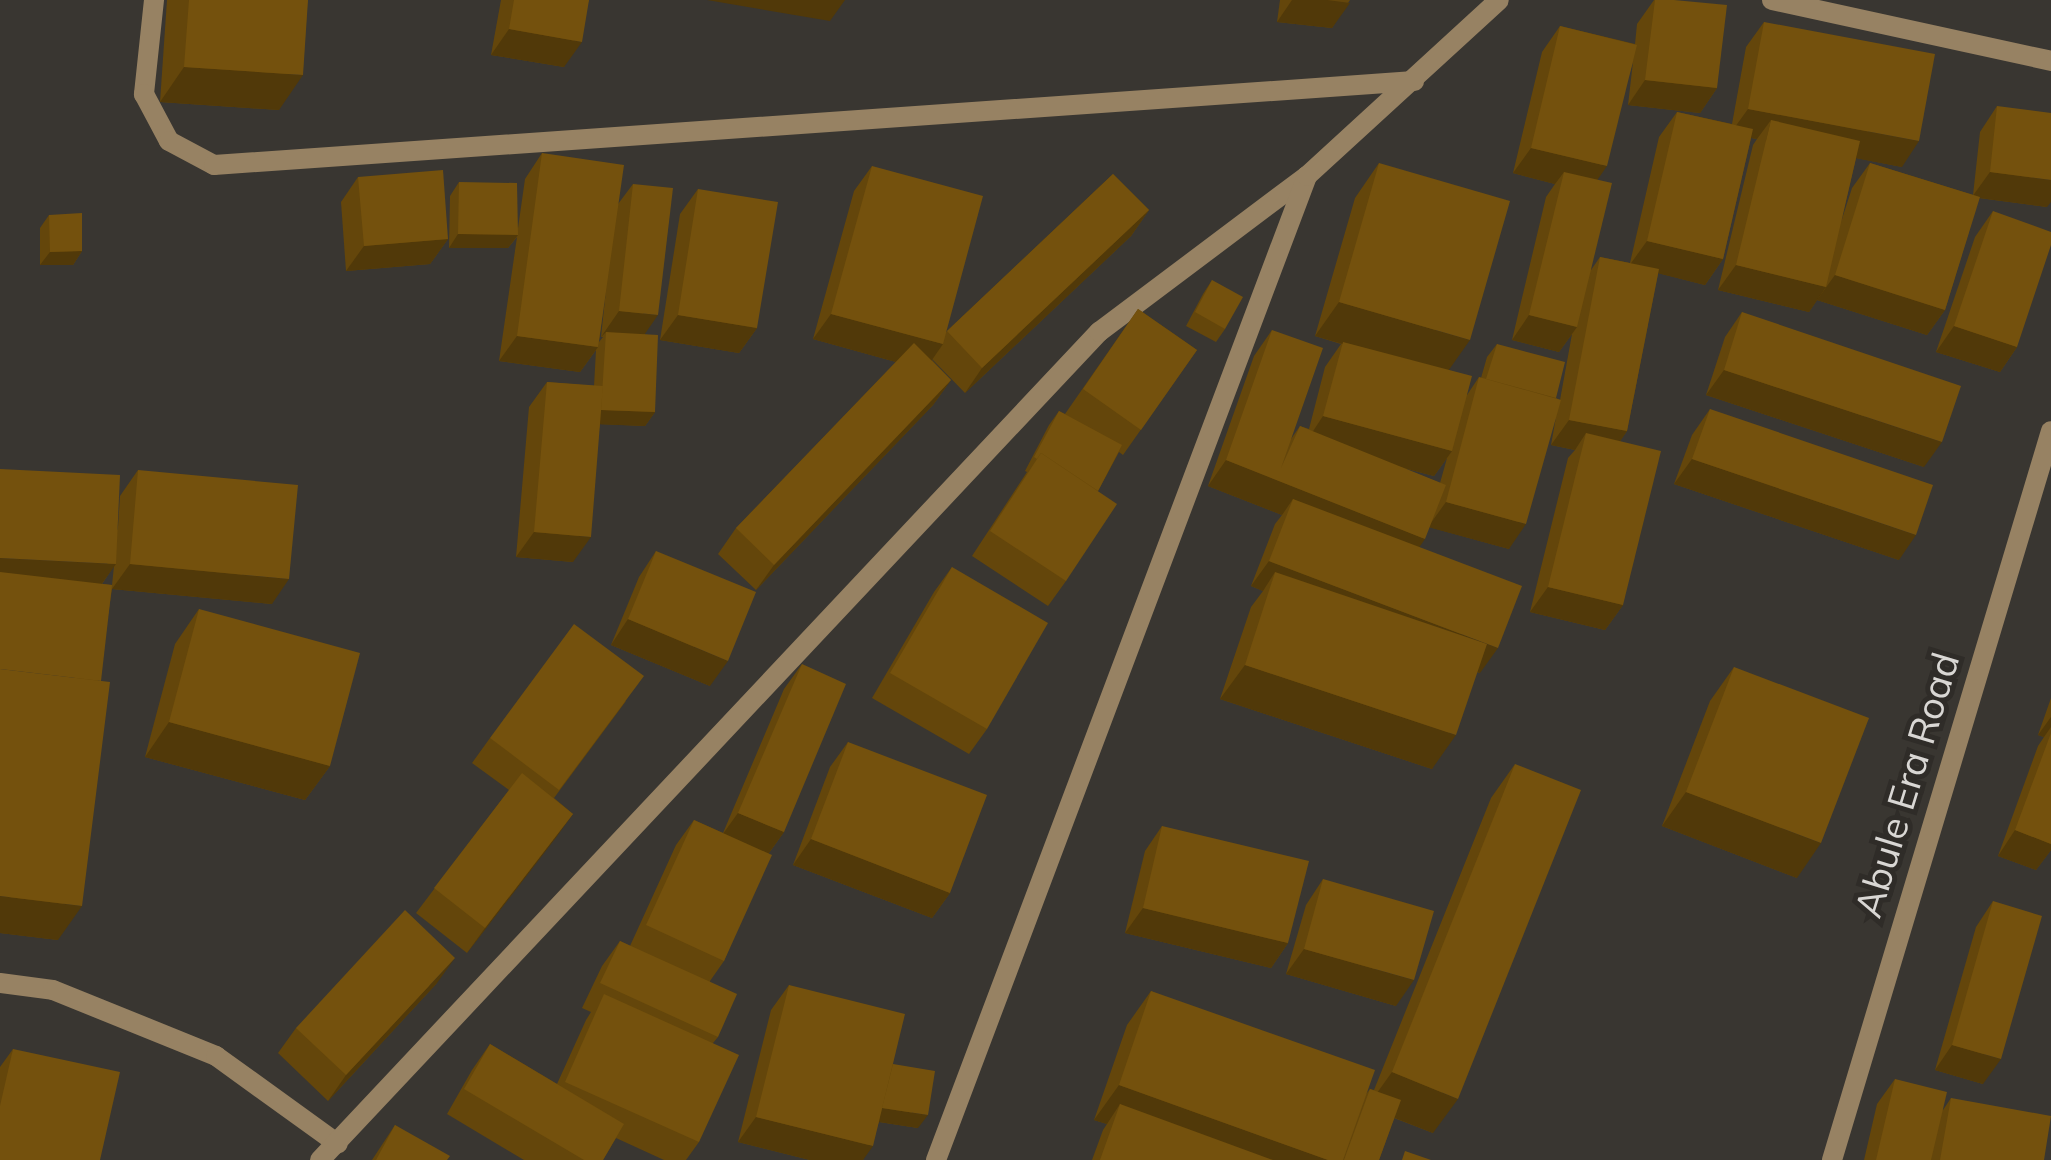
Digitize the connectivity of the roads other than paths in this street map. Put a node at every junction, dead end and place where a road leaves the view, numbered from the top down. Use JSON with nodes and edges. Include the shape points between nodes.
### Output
{"nodes":[{"id":1,"x":154,"y":0,"type":"edge"},
{"id":2,"x":1499,"y":0,"type":"edge"},
{"id":3,"x":1772,"y":0,"type":"edge"},
{"id":4,"x":2051,"y":61,"type":"edge"},
{"id":5,"x":1414,"y":81,"type":"junction"},
{"id":6,"x":1306,"y":176,"type":"junction"},
{"id":7,"x":2051,"y":431,"type":"edge"},
{"id":8,"x":0,"y":983,"type":"edge"},
{"id":9,"x":338,"y":1144,"type":"junction"},
{"id":10,"x":320,"y":1160,"type":"edge"},
{"id":11,"x":936,"y":1160,"type":"edge"},
{"id":12,"x":1832,"y":1160,"type":"edge"}],
"edges":[{"from":1,"to":5,"type":"street","via":[[144,94],[169,141],[214,165]]},
{"from":2,"to":5,"type":"street"},
{"from":3,"to":4,"type":"street"},
{"from":5,"to":6,"type":"street"},
{"from":6,"to":9,"type":"street","via":[[1100,332]]},
{"from":6,"to":11,"type":"street"},
{"from":7,"to":12,"type":"street","name":"Abule Era Road"},
{"from":8,"to":9,"type":"street","via":[[53,990],[216,1056]]},
{"from":9,"to":10,"type":"street"}]}
